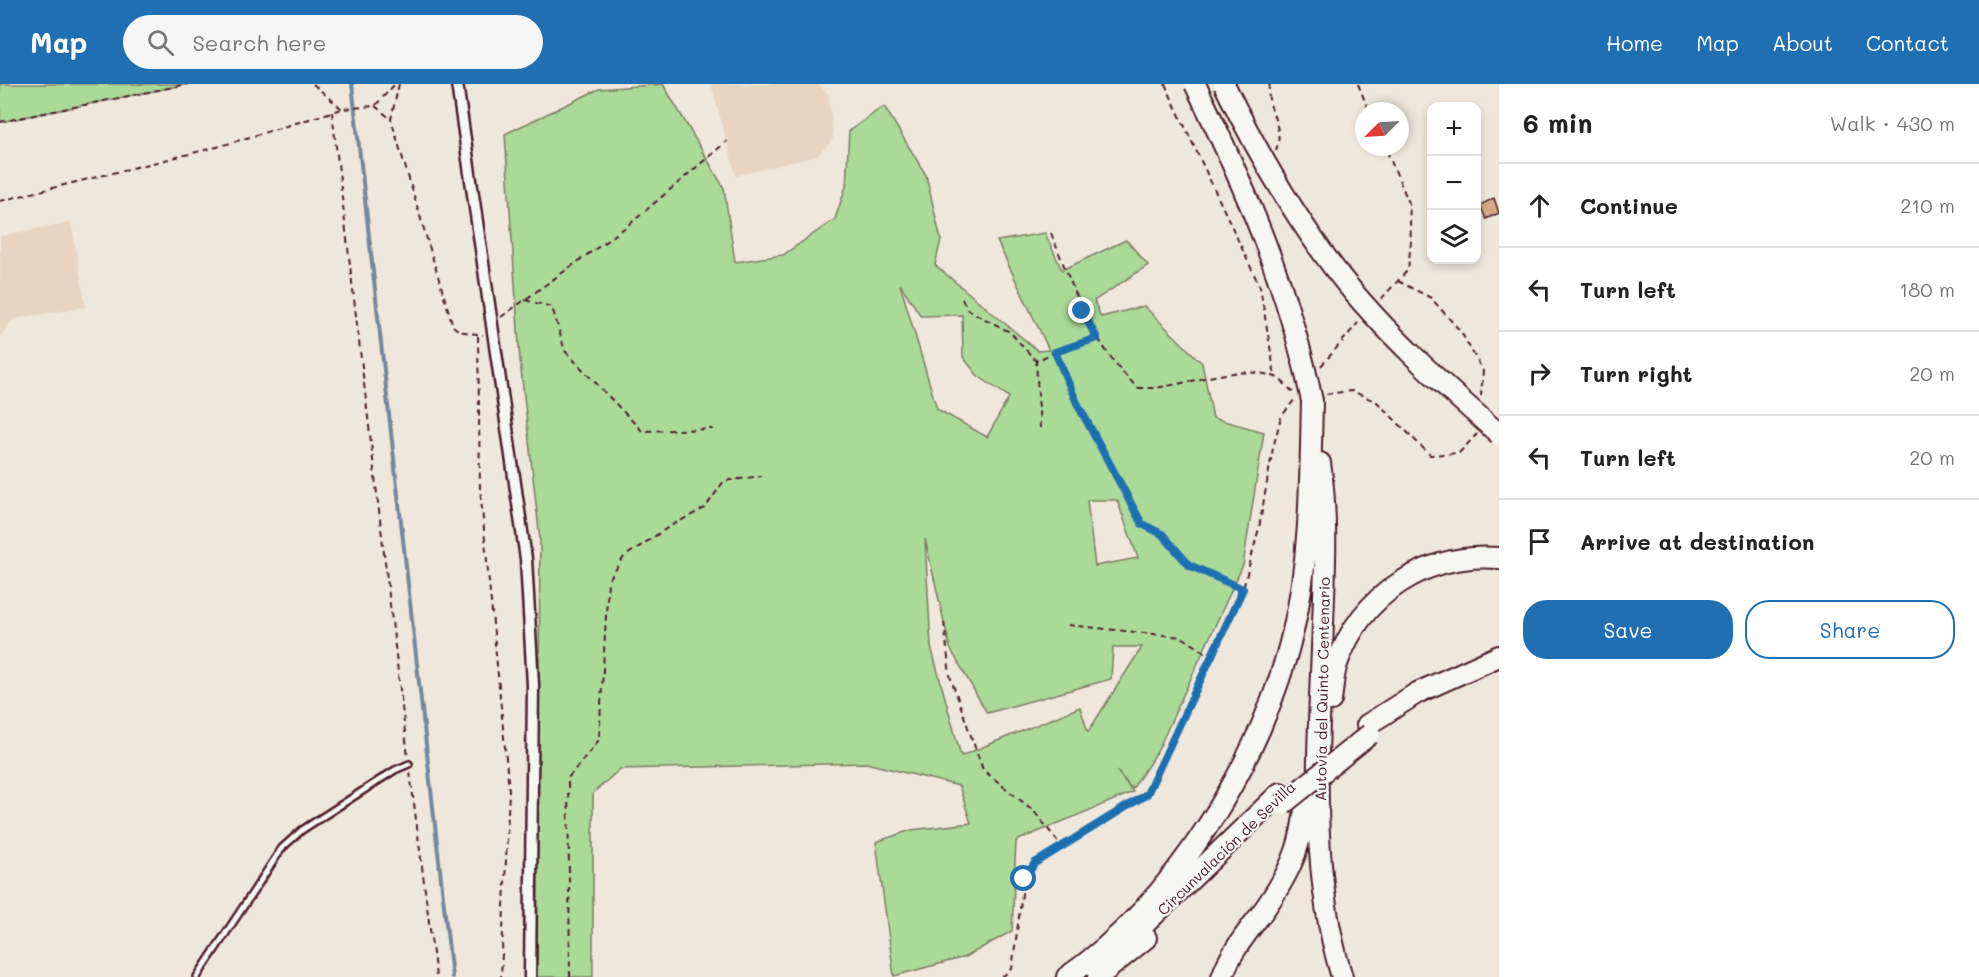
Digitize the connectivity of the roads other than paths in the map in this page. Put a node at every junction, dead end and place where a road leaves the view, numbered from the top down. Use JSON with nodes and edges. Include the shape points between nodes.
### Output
{"nodes":[{"id":1,"x":457,"y":84,"type":"edge"},
{"id":2,"x":1196,"y":84,"type":"edge"},
{"id":3,"x":1224,"y":84,"type":"edge"},
{"id":4,"x":1408,"y":349,"type":"junction"},
{"id":5,"x":1308,"y":395,"type":"junction"},
{"id":6,"x":1499,"y":418,"type":"edge"},
{"id":7,"x":1499,"y":434,"type":"edge"},
{"id":8,"x":1499,"y":558,"type":"edge"},
{"id":9,"x":1323,"y":630,"type":"junction"},
{"id":10,"x":1499,"y":656,"type":"edge"},
{"id":11,"x":1499,"y":667,"type":"edge"},
{"id":12,"x":1369,"y":730,"type":"junction"},
{"id":13,"x":409,"y":764,"type":"road end"},
{"id":14,"x":1281,"y":798,"type":"junction"},
{"id":15,"x":197,"y":977,"type":"edge"},
{"id":16,"x":530,"y":977,"type":"edge"},
{"id":17,"x":1066,"y":977,"type":"edge"},
{"id":18,"x":1083,"y":977,"type":"edge"},
{"id":19,"x":1098,"y":977,"type":"edge"},
{"id":20,"x":1222,"y":977,"type":"edge"},
{"id":21,"x":1342,"y":977,"type":"edge"},
{"id":22,"x":1353,"y":977,"type":"edge"}],
"edges":[{"from":1,"to":16,"type":"street","via":[[526,558],[533,685]]},
{"from":2,"to":5,"type":"highway","bridge":true,"via":[[1270,249],[1295,327]]},
{"from":3,"to":4,"type":"highway","bridge":true,"via":[[1251,139],[1301,222],[1359,298]]},
{"from":4,"to":6,"type":"highway","bridge":true},
{"from":4,"to":7,"type":"highway","bridge":true},
{"from":5,"to":9,"type":"highway","name":"Autovía del Quinto Centenario","via":[[1324,488]]},
{"from":5,"to":17,"type":"highway","via":[[1306,551],[1293,629],[1261,729],[1212,821],[1177,869],[1128,923]]},
{"from":8,"to":22,"type":"highway","via":[[1459,558],[1397,584],[1364,613],[1336,665],[1328,715],[1330,873]]},
{"from":9,"to":20,"type":"highway","via":[[1303,834],[1282,881],[1229,960]]},
{"from":9,"to":21,"type":"highway","name":"Autovía del Quinto Centenario","via":[[1320,840]]},
{"from":10,"to":12,"type":"highway","name":"Circunvalación de Sevilla","via":[[1418,693]]},
{"from":11,"to":12,"type":"highway","via":[[1426,699]]},
{"from":12,"to":14,"type":"highway","name":"Circunvalación de Sevilla"},
{"from":13,"to":15,"type":"lane","via":[[302,830],[282,848]]},
{"from":14,"to":18,"type":"highway","name":"Circunvalación de Sevilla","via":[[1135,935]]},
{"from":14,"to":19,"type":"highway","via":[[1147,937]]}]}
